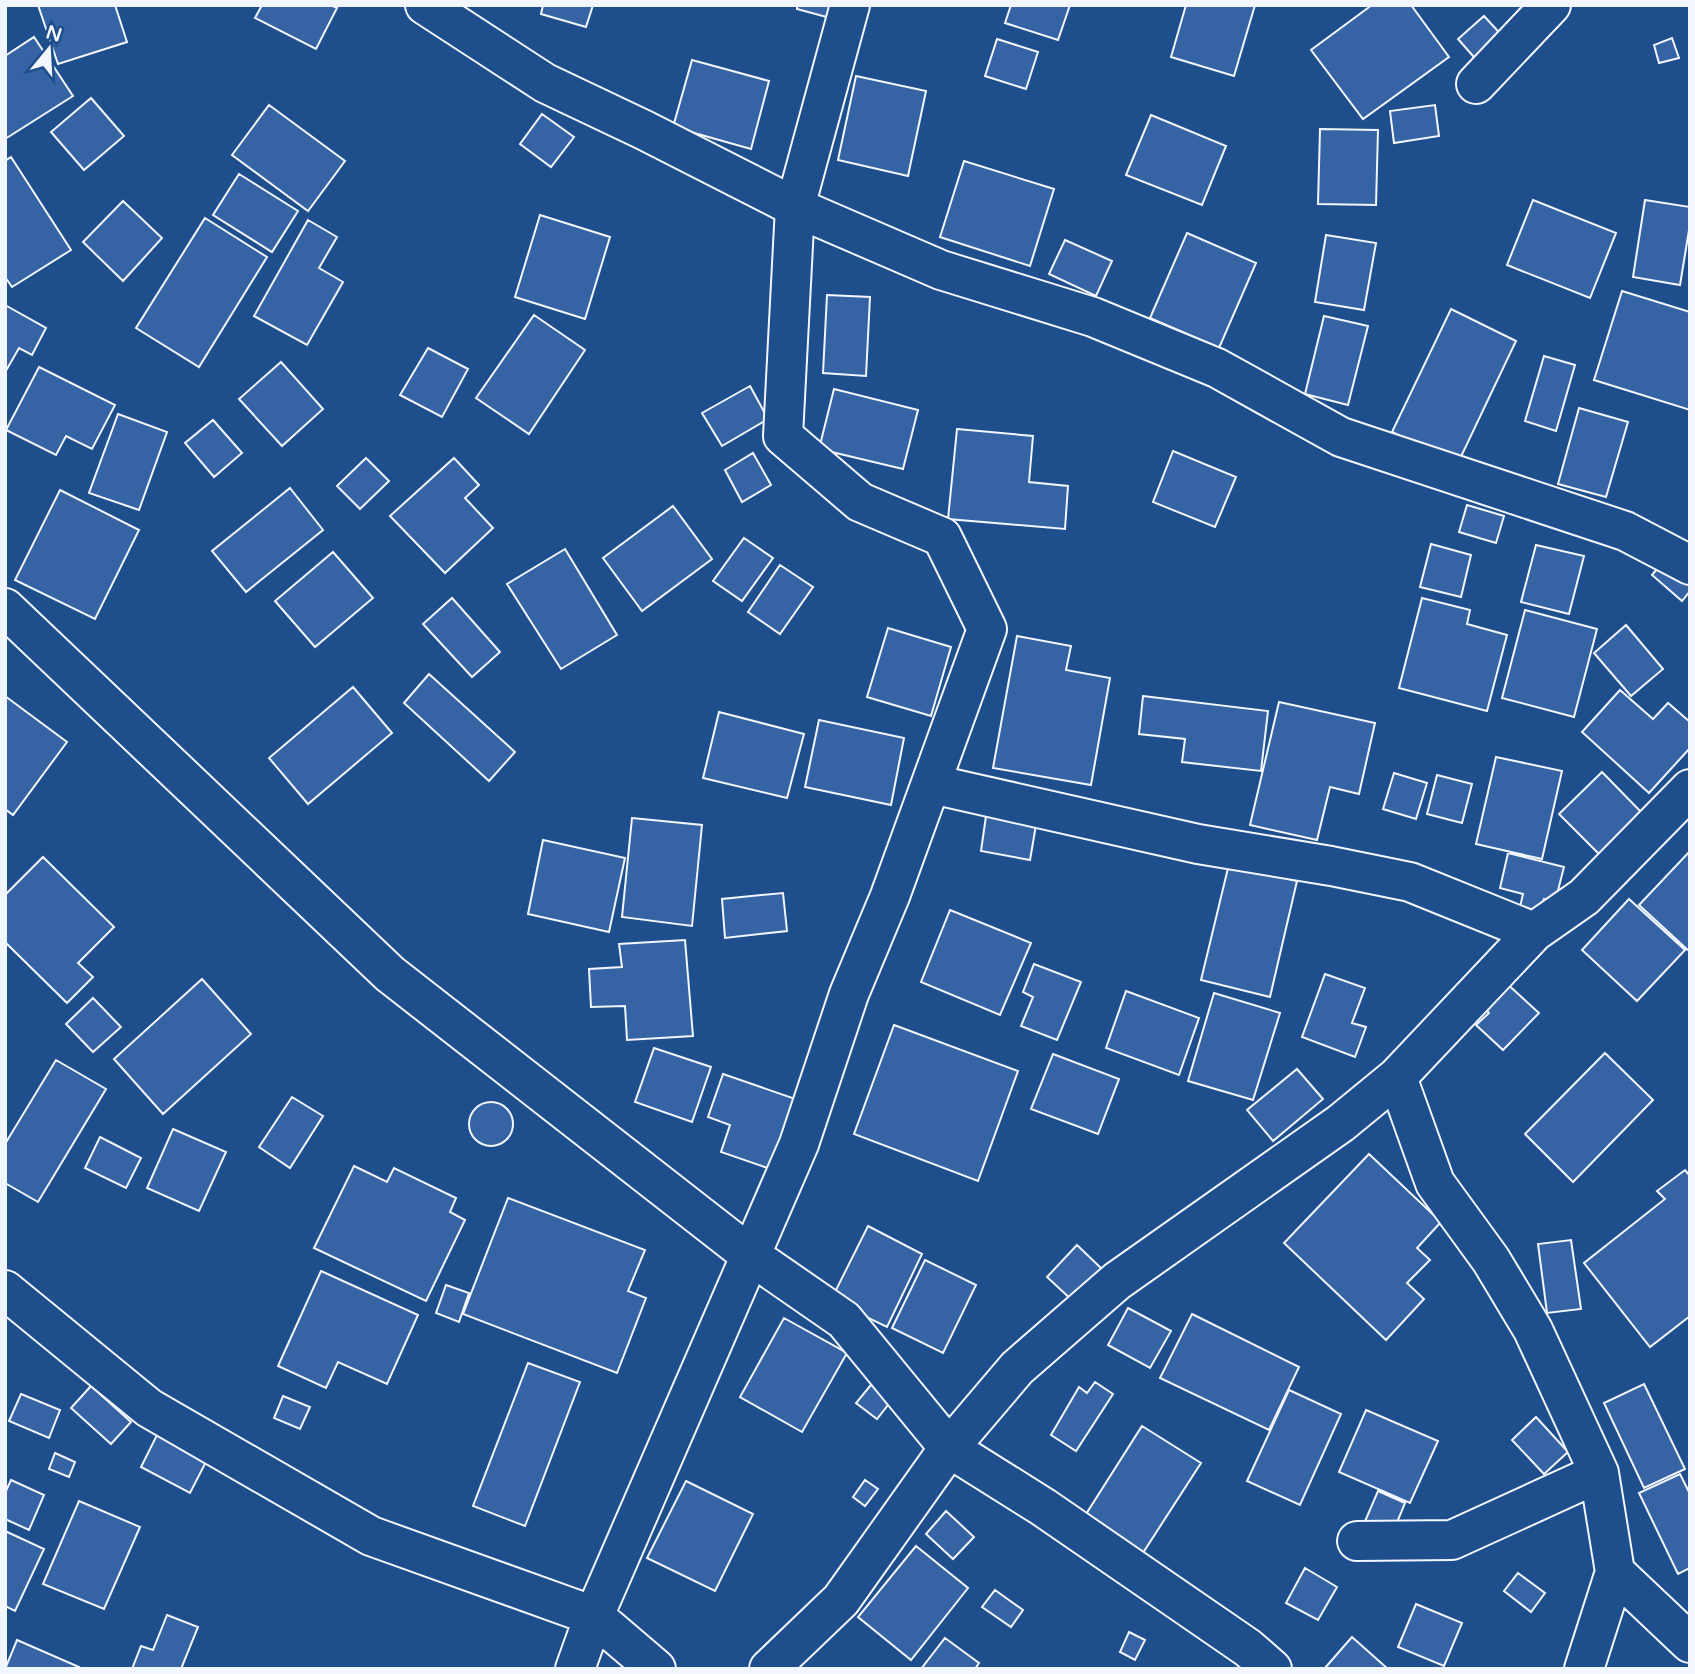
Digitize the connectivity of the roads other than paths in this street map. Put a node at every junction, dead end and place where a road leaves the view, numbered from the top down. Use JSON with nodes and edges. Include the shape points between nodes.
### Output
{"nodes":[{"id":1,"x":425,"y":5,"type":"edge"},
{"id":2,"x":850,"y":5,"type":"edge"},
{"id":3,"x":1551,"y":5,"type":"edge"},
{"id":4,"x":1476,"y":84,"type":"dead end"},
{"id":5,"x":795,"y":207,"type":"junction"},
{"id":6,"x":1690,"y":565,"type":"edge"},
{"id":7,"x":5,"y":608,"type":"edge"},
{"id":8,"x":932,"y":784,"type":"junction"},
{"id":9,"x":1690,"y":789,"type":"edge"},
{"id":10,"x":1534,"y":932,"type":"junction"},
{"id":11,"x":1397,"y":1077,"type":"junction"},
{"id":12,"x":750,"y":1255,"type":"junction"},
{"id":13,"x":5,"y":1290,"type":"edge"},
{"id":14,"x":948,"y":1448,"type":"junction"},
{"id":15,"x":1599,"y":1473,"type":"junction"},
{"id":16,"x":1357,"y":1541,"type":"dead end"},
{"id":17,"x":1615,"y":1572,"type":"junction"},
{"id":18,"x":594,"y":1616,"type":"junction"},
{"id":19,"x":1690,"y":1643,"type":"edge"},
{"id":20,"x":575,"y":1669,"type":"edge"},
{"id":21,"x":656,"y":1669,"type":"edge"},
{"id":22,"x":769,"y":1669,"type":"edge"},
{"id":23,"x":1272,"y":1669,"type":"edge"},
{"id":24,"x":1584,"y":1669,"type":"edge"}],
"edges":[{"from":1,"to":5,"type":"street","via":[[545,83]]},
{"from":2,"to":5,"type":"street"},
{"from":3,"to":4,"type":"street"},
{"from":5,"to":6,"type":"street","via":[[941,270],[1093,317],[1217,368],[1341,437],[1625,531]]},
{"from":5,"to":8,"type":"street","via":[[783,436],[860,502],[943,537],[987,629]]},
{"from":7,"to":12,"type":"street","via":[[390,974]]},
{"from":8,"to":10,"type":"street","via":[[1198,845],[1410,882]]},
{"from":8,"to":12,"type":"street","via":[[849,994],[799,1144]]},
{"from":9,"to":10,"type":"street","via":[[1584,897]]},
{"from":10,"to":11,"type":"street"},
{"from":11,"to":14,"type":"street","via":[[1341,1123],[1117,1281],[1017,1368]]},
{"from":11,"to":15,"type":"street","via":[[1435,1183],[1491,1260],[1533,1330]]},
{"from":12,"to":14,"type":"street","via":[[844,1320]]},
{"from":12,"to":18,"type":"street"},
{"from":13,"to":18,"type":"street","via":[[149,1408],[371,1536]]},
{"from":14,"to":22,"type":"street","via":[[841,1600]]},
{"from":14,"to":23,"type":"street","via":[[1043,1507]]},
{"from":15,"to":16,"type":"street","via":[[1452,1540]]},
{"from":15,"to":17,"type":"street"},
{"from":17,"to":19,"type":"street"},
{"from":17,"to":24,"type":"street"},
{"from":18,"to":20,"type":"street"},
{"from":18,"to":21,"type":"street"}]}
